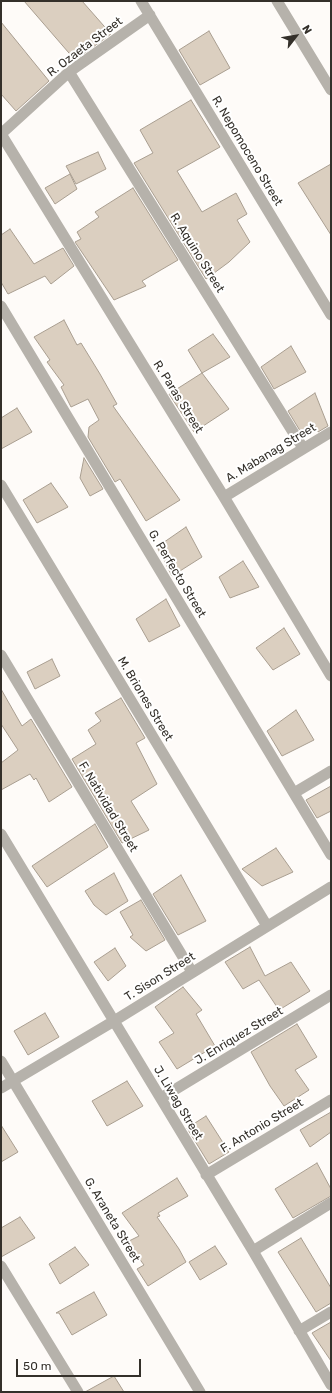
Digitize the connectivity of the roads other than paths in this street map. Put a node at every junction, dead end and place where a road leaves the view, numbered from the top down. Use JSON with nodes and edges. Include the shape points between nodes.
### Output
{"nodes":[{"id":1,"x":141,"y":1,"type":"edge"},
{"id":2,"x":277,"y":1,"type":"edge"},
{"id":3,"x":150,"y":15,"type":"junction"},
{"id":4,"x":69,"y":72,"type":"junction"},
{"id":5,"x":331,"y":90,"type":"edge"},
{"id":6,"x":1,"y":134,"type":"edge"},
{"id":7,"x":1,"y":306,"type":"edge"},
{"id":8,"x":331,"y":315,"type":"edge"},
{"id":9,"x":331,"y":432,"type":"edge"},
{"id":10,"x":303,"y":448,"type":"junction"},
{"id":11,"x":1,"y":485,"type":"edge"},
{"id":12,"x":224,"y":497,"type":"junction"},
{"id":13,"x":1,"y":655,"type":"edge"},
{"id":14,"x":331,"y":676,"type":"edge"},
{"id":15,"x":331,"y":771,"type":"edge"},
{"id":16,"x":294,"y":793,"type":"junction"},
{"id":17,"x":1,"y":834,"type":"edge"},
{"id":18,"x":331,"y":855,"type":"edge"},
{"id":19,"x":331,"y":887,"type":"edge"},
{"id":20,"x":267,"y":926,"type":"junction"},
{"id":21,"x":192,"y":972,"type":"junction"},
{"id":22,"x":331,"y":995,"type":"edge"},
{"id":23,"x":114,"y":1021,"type":"junction"},
{"id":24,"x":1,"y":1061,"type":"edge"},
{"id":25,"x":13,"y":1081,"type":"junction"},
{"id":26,"x":1,"y":1088,"type":"edge"},
{"id":27,"x":161,"y":1098,"type":"junction"},
{"id":28,"x":331,"y":1100,"type":"edge"},
{"id":29,"x":206,"y":1175,"type":"junction"},
{"id":30,"x":331,"y":1203,"type":"edge"},
{"id":31,"x":253,"y":1251,"type":"junction"},
{"id":32,"x":1,"y":1266,"type":"edge"},
{"id":33,"x":331,"y":1312,"type":"edge"},
{"id":34,"x":299,"y":1331,"type":"junction"},
{"id":35,"x":331,"y":1385,"type":"edge"},
{"id":36,"x":78,"y":1392,"type":"edge"},
{"id":37,"x":200,"y":1392,"type":"edge"}],
"edges":[{"from":1,"to":3,"type":"street","name":"R. Nepomoceno Street"},
{"from":2,"to":5,"type":"street"},
{"from":3,"to":4,"type":"street","name":"R. Ozaeta Street"},
{"from":3,"to":8,"type":"street","name":"R. Nepomoceno Street"},
{"from":4,"to":6,"type":"street","name":"R. Ozaeta Street"},
{"from":4,"to":10,"type":"street","name":"R. Aquino Street"},
{"from":6,"to":12,"type":"street","name":"R. Paras Street"},
{"from":7,"to":16,"type":"street","name":"G. Perfecto Street"},
{"from":9,"to":10,"type":"street","name":"A. Mabanag Street"},
{"from":10,"to":12,"type":"street","name":"A. Mabanag Street"},
{"from":11,"to":20,"type":"street","name":"M. Briones Street"},
{"from":12,"to":14,"type":"street","name":"R. Paras Street"},
{"from":13,"to":21,"type":"street","name":"F. Natividad Street"},
{"from":15,"to":16,"type":"street"},
{"from":16,"to":18,"type":"street","name":"G. Perfecto Street"},
{"from":17,"to":23,"type":"street","name":"J. Liwag Street"},
{"from":19,"to":20,"type":"street","name":"T. Sison Street"},
{"from":20,"to":21,"type":"street","name":"T. Sison Street"},
{"from":21,"to":23,"type":"street","name":"T. Sison Street"},
{"from":22,"to":27,"type":"street","name":"J. Enriquez Street"},
{"from":23,"to":25,"type":"street","name":"T. Sison Street"},
{"from":23,"to":27,"type":"street","name":"J. Liwag Street"},
{"from":24,"to":25,"type":"street","name":"G. Araneta Street"},
{"from":25,"to":26,"type":"street","name":"T. Sison Street"},
{"from":25,"to":37,"type":"street","name":"G. Araneta Street"},
{"from":27,"to":29,"type":"street","name":"J. Liwag Street"},
{"from":28,"to":29,"type":"street","name":"F. Antonio Street"},
{"from":29,"to":31,"type":"street","name":"J. Liwag Street"},
{"from":30,"to":31,"type":"street"},
{"from":31,"to":34,"type":"street","name":"J. Liwag Street"},
{"from":32,"to":36,"type":"street"},
{"from":33,"to":34,"type":"street"},
{"from":34,"to":35,"type":"street","name":"J. Liwag Street"}]}
